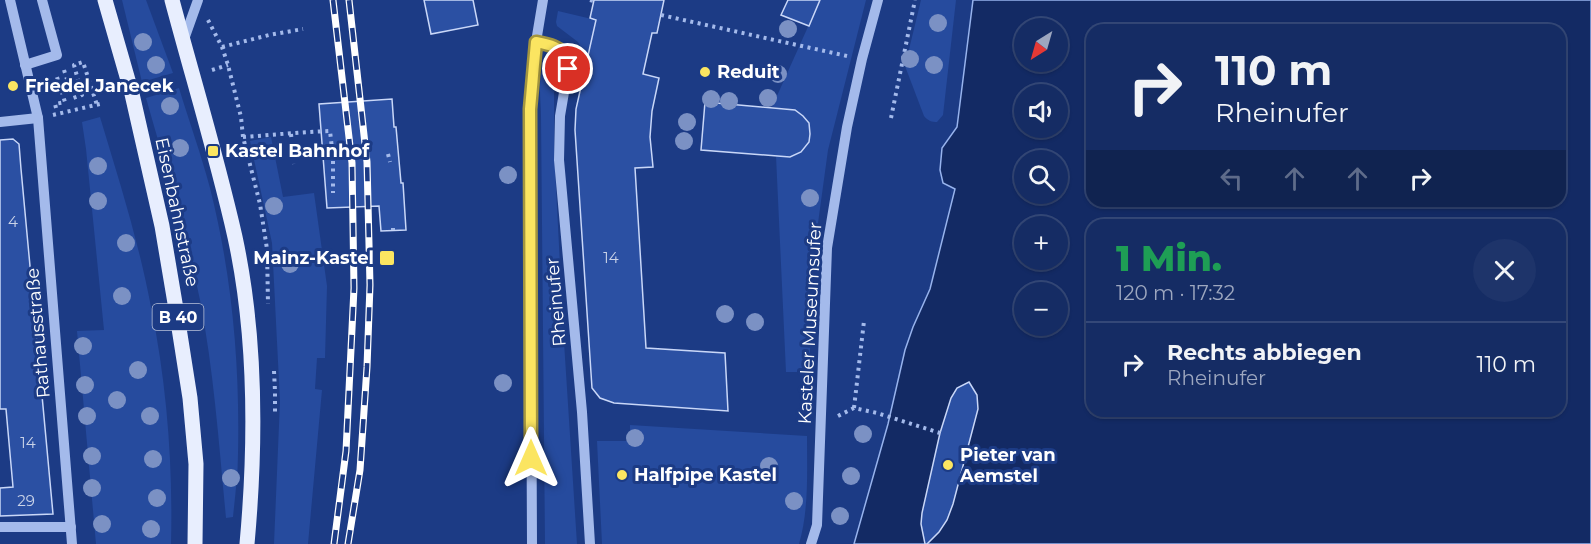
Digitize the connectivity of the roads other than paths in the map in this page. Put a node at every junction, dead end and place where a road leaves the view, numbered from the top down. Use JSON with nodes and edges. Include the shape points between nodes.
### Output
{"nodes":[{"id":1,"x":10,"y":0,"type":"edge"},
{"id":2,"x":42,"y":0,"type":"edge"},
{"id":3,"x":105,"y":0,"type":"edge"},
{"id":4,"x":172,"y":0,"type":"edge"},
{"id":5,"x":198,"y":0,"type":"edge"},
{"id":6,"x":543,"y":0,"type":"edge"},
{"id":7,"x":878,"y":0,"type":"edge"},
{"id":8,"x":183,"y":42,"type":"junction"},
{"id":9,"x":536,"y":42,"type":"junction"},
{"id":10,"x":25,"y":64,"type":"junction"},
{"id":11,"x":38,"y":118,"type":"junction"},
{"id":12,"x":0,"y":122,"type":"edge"},
{"id":13,"x":0,"y":527,"type":"edge"},
{"id":14,"x":71,"y":527,"type":"junction"},
{"id":15,"x":72,"y":544,"type":"edge"},
{"id":16,"x":195,"y":544,"type":"edge"},
{"id":17,"x":247,"y":544,"type":"edge"},
{"id":18,"x":532,"y":544,"type":"edge"},
{"id":19,"x":590,"y":544,"type":"edge"},
{"id":20,"x":811,"y":544,"type":"edge"}],
"edges":[{"from":1,"to":10,"type":"street","name":"Rathausstraße"},
{"from":2,"to":10,"type":"street","via":[[57,55]]},
{"from":3,"to":16,"type":"main road","name":"Eisenbahnstraße","number":"B 40","via":[[132,94],[176,309],[196,464]]},
{"from":4,"to":8,"type":"main road"},
{"from":5,"to":8,"type":"street"},
{"from":6,"to":9,"type":"street","name":"Rheinufer"},
{"from":7,"to":20,"type":"street","name":"Kasteler Museumsufer","via":[[847,127],[827,248],[817,525]]},
{"from":8,"to":17,"type":"main road","via":[[235,238],[247,310],[252,454]]},
{"from":9,"to":18,"type":"street","name":"Rheinufer","via":[[530,109]]},
{"from":9,"to":19,"type":"street","name":"Rheinufer","via":[[560,50],[567,58],[559,160]]},
{"from":10,"to":11,"type":"street","name":"Rathausstraße"},
{"from":11,"to":12,"type":"street"},
{"from":11,"to":14,"type":"street","name":"Rathausstraße"},
{"from":13,"to":14,"type":"street"},
{"from":14,"to":15,"type":"street","name":"Rathausstraße"}]}
